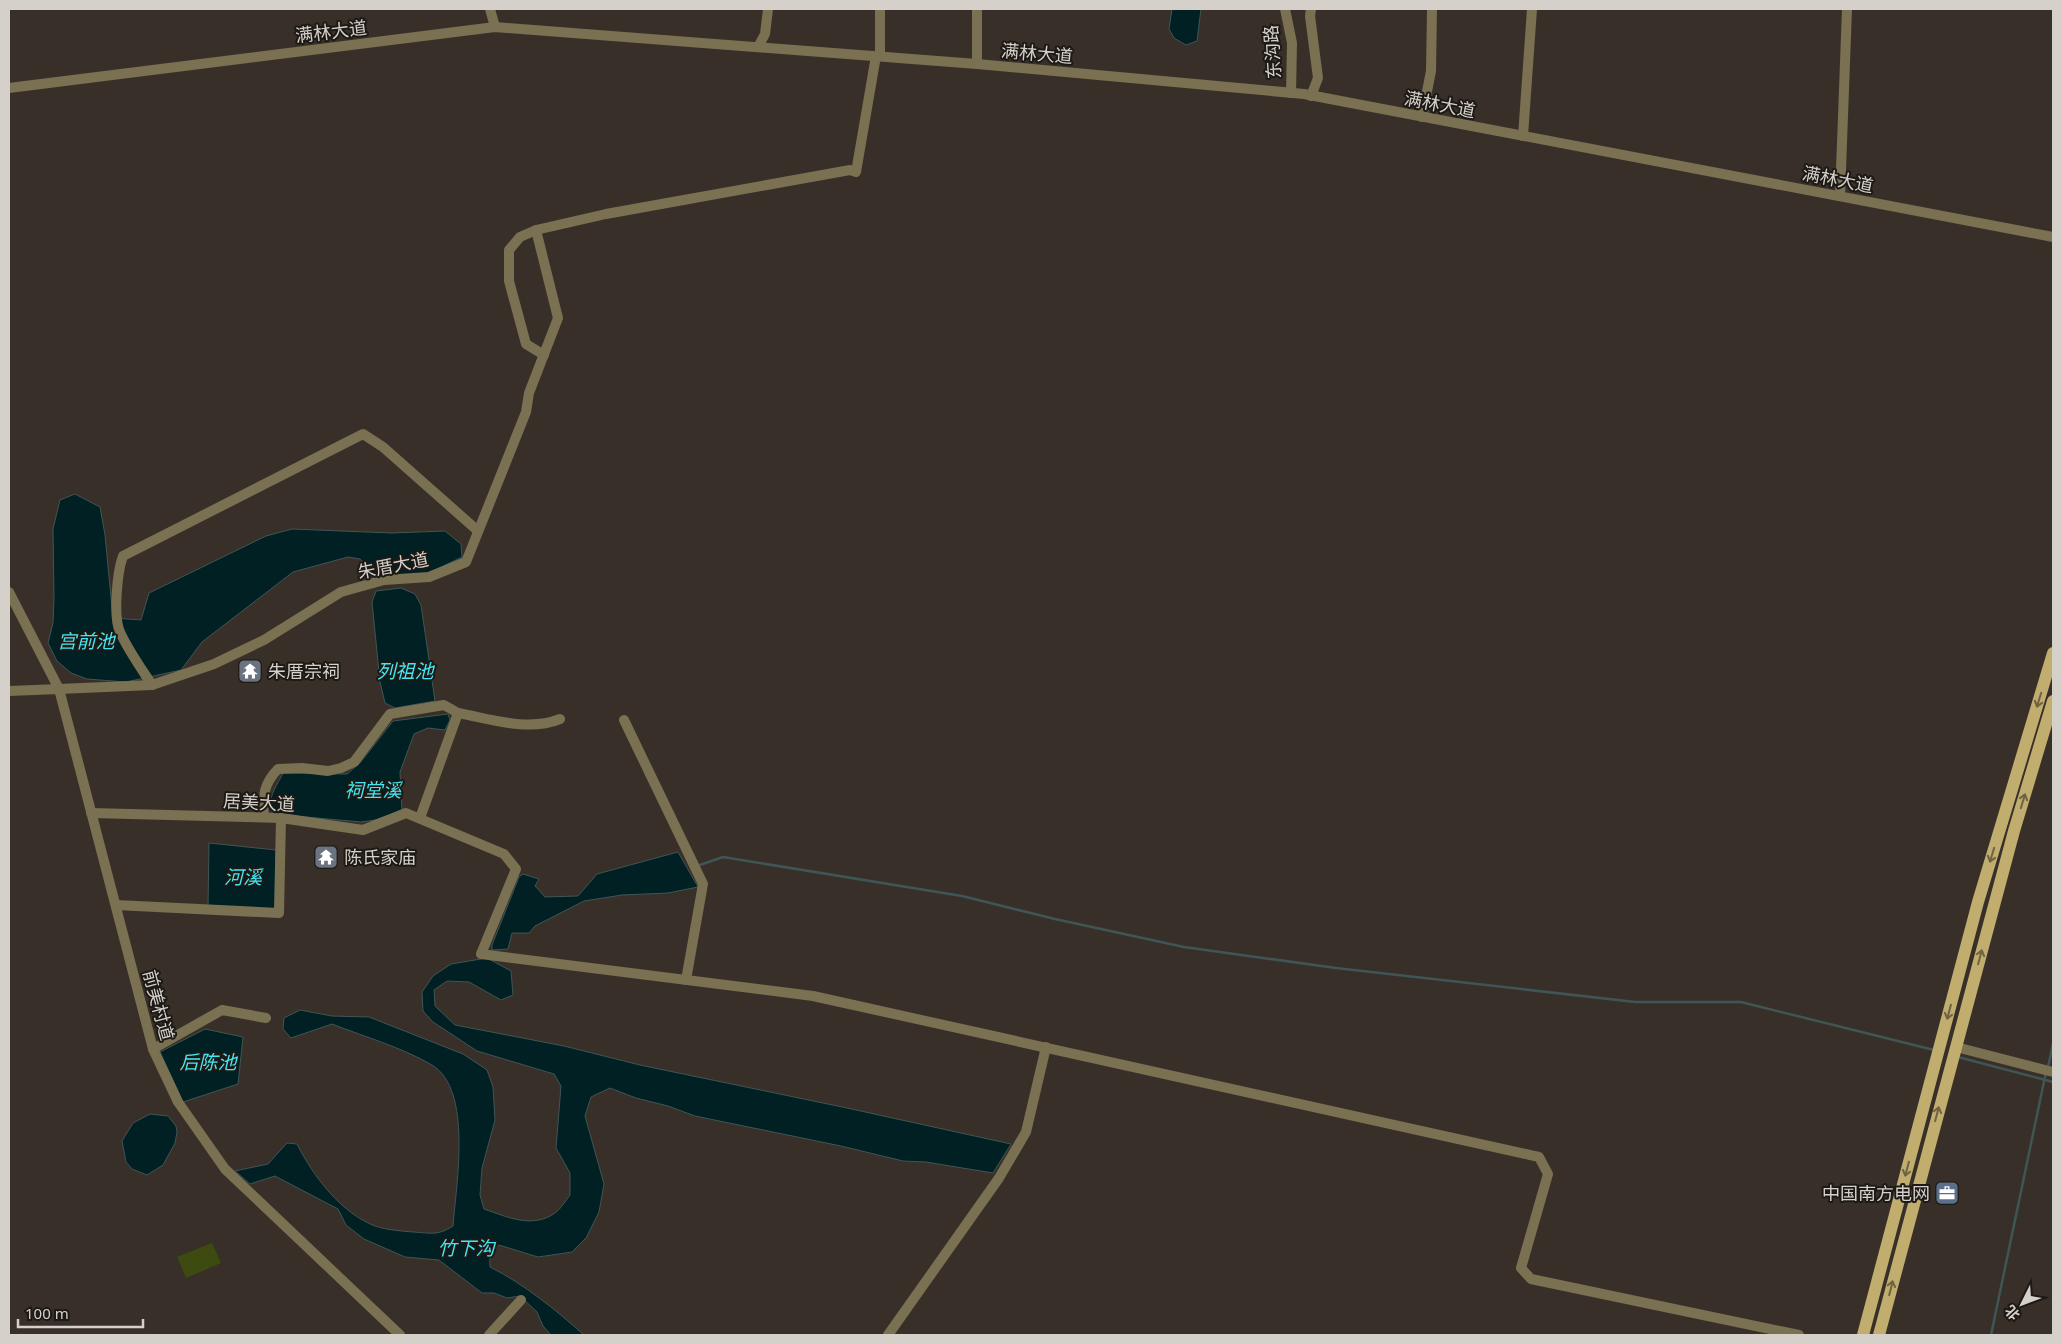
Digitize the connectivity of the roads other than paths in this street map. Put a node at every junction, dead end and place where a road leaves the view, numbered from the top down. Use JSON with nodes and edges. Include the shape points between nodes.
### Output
{"nodes":[{"id":1,"x":490,"y":9,"type":"edge"},
{"id":2,"x":768,"y":9,"type":"edge"},
{"id":3,"x":880,"y":9,"type":"edge"},
{"id":4,"x":977,"y":9,"type":"edge"},
{"id":5,"x":1285,"y":9,"type":"edge"},
{"id":6,"x":1311,"y":9,"type":"edge"},
{"id":7,"x":1432,"y":9,"type":"edge"},
{"id":8,"x":1532,"y":9,"type":"edge"},
{"id":9,"x":1847,"y":9,"type":"edge"},
{"id":10,"x":495,"y":27,"type":"junction"},
{"id":11,"x":758,"y":47,"type":"junction"},
{"id":12,"x":878,"y":56,"type":"junction"},
{"id":13,"x":978,"y":64,"type":"junction"},
{"id":14,"x":9,"y":88,"type":"edge"},
{"id":15,"x":1291,"y":93,"type":"junction"},
{"id":16,"x":1311,"y":96,"type":"junction"},
{"id":17,"x":1422,"y":117,"type":"junction"},
{"id":18,"x":1523,"y":136,"type":"junction"},
{"id":19,"x":1840,"y":196,"type":"junction"},
{"id":20,"x":536,"y":230,"type":"junction"},
{"id":21,"x":2053,"y":237,"type":"edge"},
{"id":22,"x":546,"y":352,"type":"junction"},
{"id":23,"x":478,"y":531,"type":"junction"},
{"id":24,"x":9,"y":592,"type":"edge"},
{"id":25,"x":2053,"y":653,"type":"edge"},
{"id":26,"x":152,"y":685,"type":"junction"},
{"id":27,"x":59,"y":689,"type":"junction"},
{"id":28,"x":9,"y":691,"type":"edge"},
{"id":29,"x":2053,"y":702,"type":"edge"},
{"id":30,"x":458,"y":713,"type":"junction"},
{"id":31,"x":560,"y":719,"type":"dead end"},
{"id":32,"x":624,"y":720,"type":"dead end"},
{"id":33,"x":91,"y":813,"type":"junction"},
{"id":34,"x":264,"y":817,"type":"junction"},
{"id":35,"x":281,"y":818,"type":"junction"},
{"id":36,"x":420,"y":818,"type":"junction"},
{"id":37,"x":116,"y":905,"type":"junction"},
{"id":38,"x":686,"y":980,"type":"junction"},
{"id":39,"x":266,"y":1018,"type":"dead end"},
{"id":40,"x":1956,"y":1047,"type":"junction"},
{"id":41,"x":1046,"y":1048,"type":"junction"},
{"id":42,"x":153,"y":1049,"type":"junction"},
{"id":43,"x":2049,"y":1071,"type":"edge"},
{"id":44,"x":521,"y":1300,"type":"dead end"},
{"id":45,"x":400,"y":1335,"type":"edge"},
{"id":46,"x":489,"y":1335,"type":"edge"},
{"id":47,"x":888,"y":1335,"type":"edge"},
{"id":48,"x":1799,"y":1335,"type":"edge"},
{"id":49,"x":1863,"y":1335,"type":"edge"},
{"id":50,"x":1879,"y":1335,"type":"edge"}],
"edges":[{"from":1,"to":10,"type":"street"},
{"from":2,"to":11,"type":"street","via":[[765,34]]},
{"from":3,"to":12,"type":"street"},
{"from":4,"to":13,"type":"street"},
{"from":5,"to":15,"type":"street","name":"东沟路","via":[[1292,43]]},
{"from":6,"to":16,"type":"street","via":[[1318,78]]},
{"from":7,"to":17,"type":"street","via":[[1431,71]]},
{"from":8,"to":18,"type":"street"},
{"from":9,"to":19,"type":"street"},
{"from":10,"to":11,"type":"street","name":"满林大道"},
{"from":10,"to":14,"type":"street","name":"满林大道"},
{"from":11,"to":12,"type":"street","name":"满林大道"},
{"from":12,"to":13,"type":"street","name":"满林大道"},
{"from":12,"to":20,"type":"street","via":[[856,172],[850,170],[606,214]]},
{"from":13,"to":15,"type":"street","name":"满林大道"},
{"from":15,"to":16,"type":"street","name":"满林大道"},
{"from":16,"to":17,"type":"street","name":"满林大道"},
{"from":17,"to":18,"type":"street","name":"满林大道"},
{"from":18,"to":19,"type":"street","name":"满林大道"},
{"from":19,"to":21,"type":"street","name":"满林大道"},
{"from":20,"to":22,"type":"street","name":"朱厝大道","via":[[558,318]]},
{"from":20,"to":22,"type":"street","via":[[520,237],[509,250],[509,281],[526,344]]},
{"from":22,"to":23,"type":"street","name":"朱厝大道","via":[[529,393],[526,412]]},
{"from":23,"to":26,"type":"street","name":"朱厝大道","via":[[466,562],[429,577],[384,580],[341,592],[264,640],[214,664]]},
{"from":23,"to":26,"type":"street","via":[[383,447],[363,434],[123,556],[116,592],[119,630]]},
{"from":24,"to":27,"type":"street","name":"前美村道"},
{"from":25,"to":49,"type":"main road","one_way":true,"via":[[1978,902]]},
{"from":26,"to":27,"type":"street","name":"朱厝大道"},
{"from":27,"to":28,"type":"street","name":"朱厝大道"},
{"from":27,"to":33,"type":"street","name":"前美村道"},
{"from":40,"to":29,"type":"main road","one_way":true,"via":[[2014,831]]},
{"from":30,"to":31,"type":"street","via":[[534,726]]},
{"from":30,"to":34,"type":"street","via":[[444,705],[390,714],[354,762],[328,771],[278,769],[264,791]]},
{"from":30,"to":36,"type":"street"},
{"from":32,"to":38,"type":"street","via":[[703,884]]},
{"from":33,"to":34,"type":"street","name":"居美大道"},
{"from":33,"to":37,"type":"street","name":"前美村道"},
{"from":34,"to":35,"type":"street","name":"居美大道"},
{"from":35,"to":36,"type":"street","name":"居美大道","via":[[363,830],[406,813]]},
{"from":35,"to":37,"type":"street","via":[[279,913]]},
{"from":36,"to":38,"type":"street","via":[[504,854],[516,869],[481,954]]},
{"from":37,"to":42,"type":"street","name":"前美村道"},
{"from":38,"to":41,"type":"street","via":[[812,996]]},
{"from":39,"to":42,"type":"street","via":[[222,1010]]},
{"from":40,"to":43,"type":"street"},
{"from":50,"to":40,"type":"main road","one_way":true},
{"from":41,"to":47,"type":"street","via":[[1026,1132],[999,1178]]},
{"from":41,"to":48,"type":"street","via":[[1539,1157],[1548,1174],[1522,1268],[1531,1279]]},
{"from":42,"to":45,"type":"street","name":"前美村道","via":[[178,1102],[226,1169]]},
{"from":44,"to":46,"type":"street"}]}
